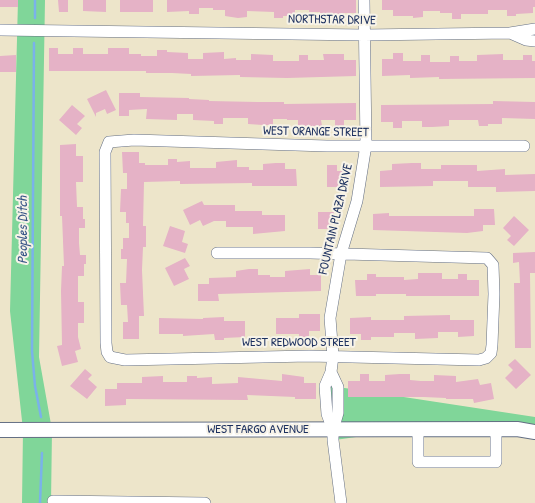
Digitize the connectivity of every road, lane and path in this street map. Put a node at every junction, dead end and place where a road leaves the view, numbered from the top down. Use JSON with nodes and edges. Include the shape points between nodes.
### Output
{"nodes":[{"id":1,"x":364,"y":0,"type":"edge"},
{"id":2,"x":535,"y":29,"type":"edge"},
{"id":3,"x":0,"y":30,"type":"edge"},
{"id":4,"x":510,"y":33,"type":"junction"},
{"id":5,"x":364,"y":34,"type":"junction"},
{"id":6,"x":535,"y":41,"type":"edge"},
{"id":7,"x":366,"y":146,"type":"junction"},
{"id":8,"x":524,"y":146,"type":"dead end"},
{"id":9,"x":217,"y":253,"type":"dead end"},
{"id":10,"x":341,"y":254,"type":"junction"},
{"id":11,"x":108,"y":355,"type":"joint"},
{"id":12,"x":333,"y":356,"type":"junction"},
{"id":13,"x":535,"y":426,"type":"edge"},
{"id":14,"x":496,"y":429,"type":"junction"},
{"id":15,"x":517,"y":429,"type":"junction"},
{"id":16,"x":0,"y":430,"type":"edge"},
{"id":17,"x":333,"y":430,"type":"junction"},
{"id":18,"x":418,"y":430,"type":"junction"},
{"id":19,"x":535,"y":432,"type":"edge"},
{"id":20,"x":53,"y":501,"type":"dead end"},
{"id":21,"x":107,"y":502,"type":"edge"},
{"id":22,"x":205,"y":503,"type":"edge"},
{"id":23,"x":341,"y":503,"type":"edge"}],
"edges":[{"from":1,"to":5,"type":"street","name":"FOUNTAIN PLAZA DRIVE"},
{"from":2,"to":4,"type":"street"},
{"from":3,"to":5,"type":"street","name":"NORTHSTAR DRIVE"},
{"from":4,"to":5,"type":"street","name":"NORTHSTAR DRIVE"},
{"from":4,"to":6,"type":"street","name":"NORTHSTAR DRIVE"},
{"from":5,"to":7,"type":"street","name":"FOUNTAIN PLAZA DRIVE"},
{"from":7,"to":8,"type":"street","name":"WEST ORANGE STREET"},
{"from":7,"to":10,"type":"street","name":"FOUNTAIN PLAZA DRIVE","via":[[357,201]]},
{"from":7,"to":11,"type":"street","name":"WEST ORANGE STREET","via":[[134,140],[109,142],[105,152]]},
{"from":9,"to":10,"type":"street"},
{"from":10,"to":12,"type":"street","name":"FOUNTAIN PLAZA DRIVE","via":[[330,318]]},
{"from":10,"to":12,"type":"street","name":"WEST REDWOOD STREET","via":[[474,257],[490,260],[493,265],[494,294],[492,345],[490,356],[479,360]]},
{"from":11,"to":12,"type":"street","name":"WEST REDWOOD STREET","via":[[125,360]]},
{"from":12,"to":17,"type":"street","name":"FOUNTAIN PLAZA DRIVE","via":[[331,372],[338,387],[338,413]]},
{"from":13,"to":15,"type":"main road","name":"WEST FARGO AVENUE"},
{"from":14,"to":15,"type":"main road","name":"WEST FARGO AVENUE"},
{"from":14,"to":18,"type":"main road","name":"WEST FARGO AVENUE"},
{"from":14,"to":18,"type":"street","via":[[496,462],[418,462]]},
{"from":15,"to":19,"type":"main road","name":"WEST FARGO AVENUE"},
{"from":16,"to":17,"type":"main road","name":"WEST FARGO AVENUE"},
{"from":17,"to":18,"type":"main road","name":"WEST FARGO AVENUE"},
{"from":17,"to":23,"type":"street","name":"FOUNTAIN PLAZA DRIVE","via":[[333,451]]},
{"from":20,"to":21,"type":"street"},
{"from":21,"to":22,"type":"street"}]}
